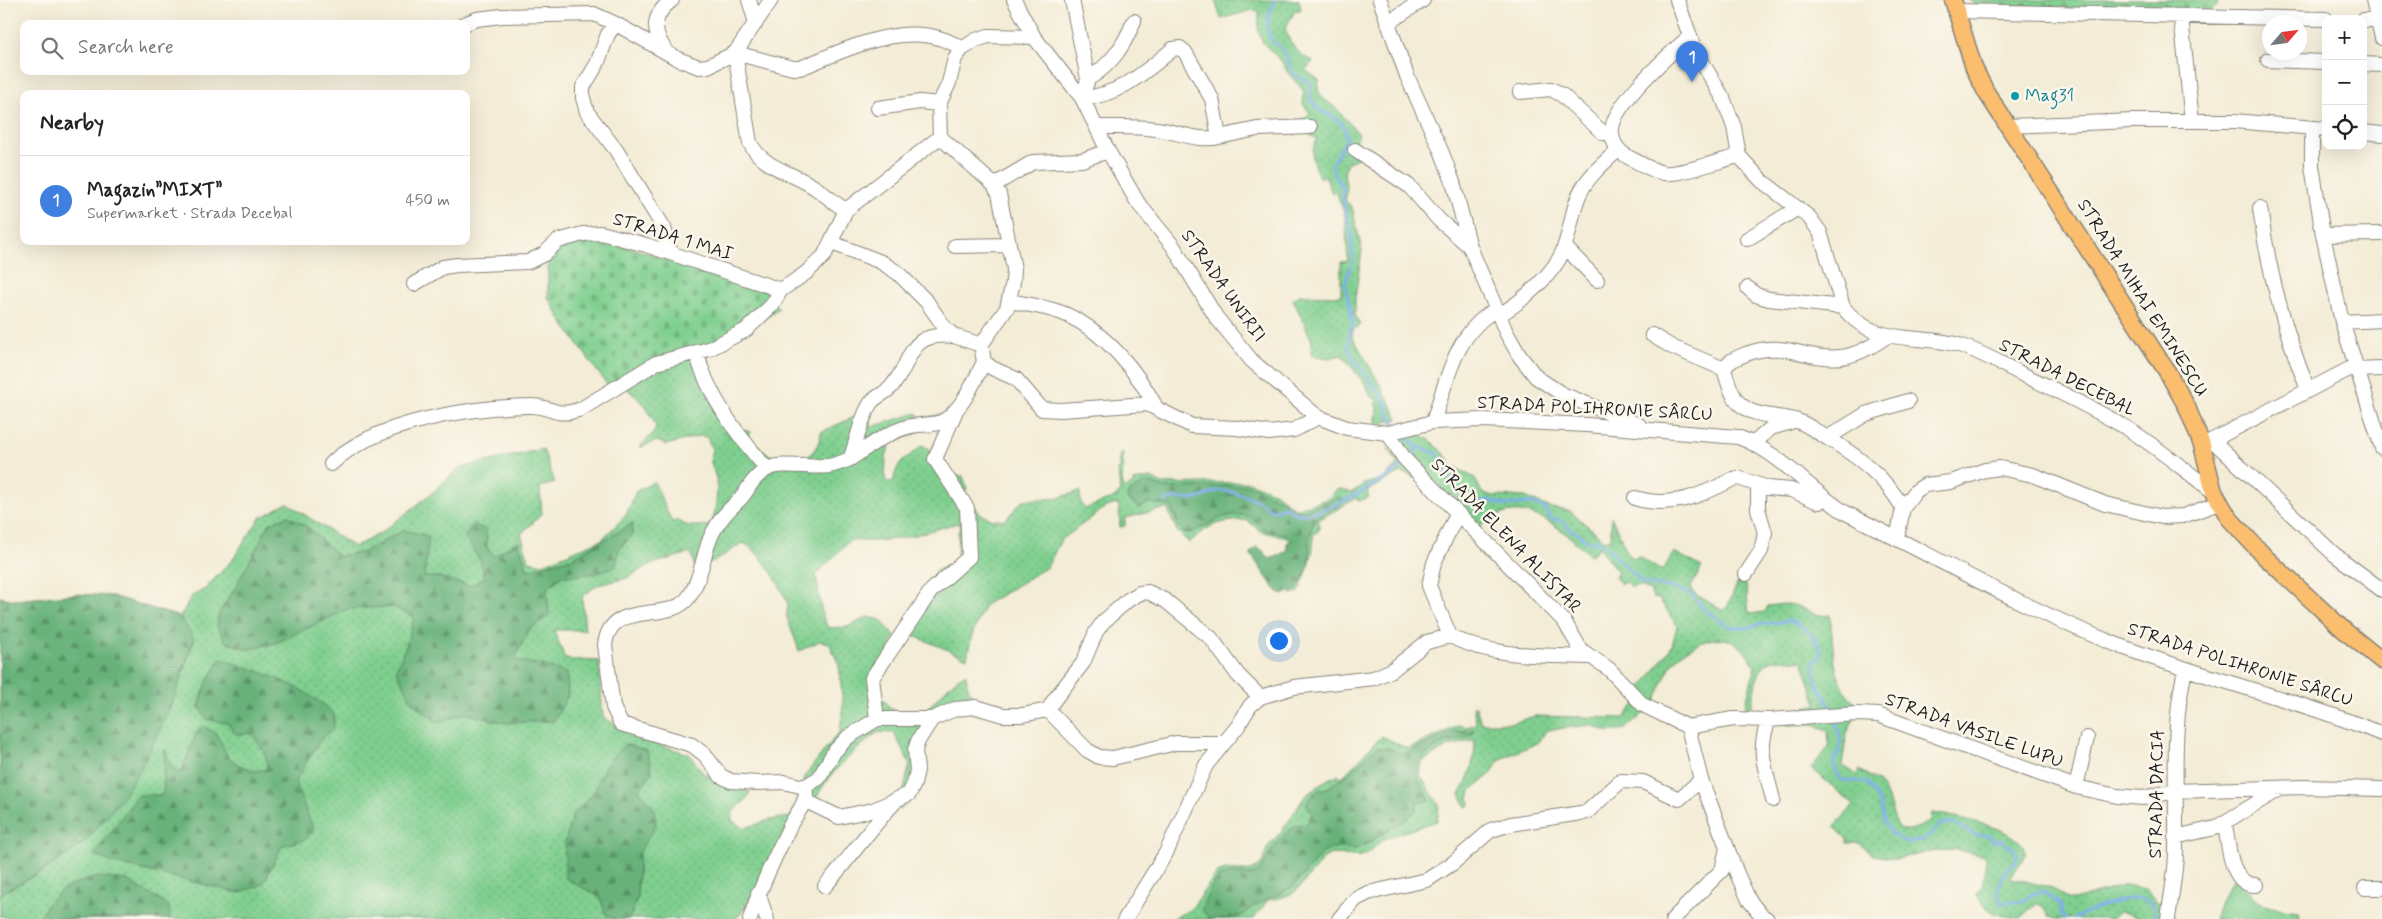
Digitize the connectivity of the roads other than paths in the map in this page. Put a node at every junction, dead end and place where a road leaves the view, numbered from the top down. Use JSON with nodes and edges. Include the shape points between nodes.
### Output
{"nodes":[{"id":1,"x":672,"y":0,"type":"edge"},
{"id":2,"x":749,"y":0,"type":"edge"},
{"id":3,"x":770,"y":0,"type":"edge"},
{"id":4,"x":1014,"y":0,"type":"edge"},
{"id":5,"x":1072,"y":0,"type":"edge"},
{"id":6,"x":1380,"y":0,"type":"edge"},
{"id":7,"x":1423,"y":0,"type":"edge"},
{"id":8,"x":1677,"y":0,"type":"edge"},
{"id":9,"x":2373,"y":0,"type":"edge"},
{"id":10,"x":1954,"y":6,"type":"edge"},
{"id":11,"x":2181,"y":17,"type":"junction"},
{"id":12,"x":2322,"y":20,"type":"edge"},
{"id":13,"x":2367,"y":20,"type":"edge"},
{"id":14,"x":2380,"y":20,"type":"edge"},
{"id":15,"x":1134,"y":21,"type":"dead end"},
{"id":16,"x":470,"y":22,"type":"edge"},
{"id":17,"x":1389,"y":22,"type":"junction"},
{"id":18,"x":756,"y":23,"type":"junction"},
{"id":19,"x":616,"y":24,"type":"junction"},
{"id":20,"x":1690,"y":36,"type":"junction"},
{"id":21,"x":1034,"y":37,"type":"junction"},
{"id":22,"x":2382,"y":38,"type":"edge"},
{"id":23,"x":962,"y":49,"type":"junction"},
{"id":24,"x":666,"y":52,"type":"junction"},
{"id":25,"x":735,"y":53,"type":"junction"},
{"id":26,"x":2268,"y":60,"type":"dead end"},
{"id":27,"x":2322,"y":62,"type":"edge"},
{"id":28,"x":2367,"y":64,"type":"edge"},
{"id":29,"x":2382,"y":65,"type":"edge"},
{"id":30,"x":1088,"y":79,"type":"junction"},
{"id":31,"x":1520,"y":92,"type":"dead end"},
{"id":32,"x":1082,"y":98,"type":"junction"},
{"id":33,"x":939,"y":104,"type":"junction"},
{"id":34,"x":878,"y":108,"type":"dead end"},
{"id":35,"x":2192,"y":121,"type":"junction"},
{"id":36,"x":2009,"y":126,"type":"junction"},
{"id":37,"x":1098,"y":128,"type":"junction"},
{"id":38,"x":1310,"y":128,"type":"dead end"},
{"id":39,"x":2319,"y":129,"type":"edge"},
{"id":40,"x":2367,"y":132,"type":"edge"},
{"id":41,"x":1612,"y":133,"type":"junction"},
{"id":42,"x":2382,"y":134,"type":"edge"},
{"id":43,"x":1220,"y":137,"type":"junction"},
{"id":44,"x":940,"y":138,"type":"junction"},
{"id":45,"x":1355,"y":150,"type":"dead end"},
{"id":46,"x":1618,"y":150,"type":"junction"},
{"id":47,"x":1108,"y":151,"type":"junction"},
{"id":48,"x":1739,"y":156,"type":"junction"},
{"id":49,"x":994,"y":185,"type":"junction"},
{"id":50,"x":1798,"y":208,"type":"junction"},
{"id":51,"x":2260,"y":208,"type":"dead end"},
{"id":52,"x":846,"y":210,"type":"junction"},
{"id":53,"x":2382,"y":234,"type":"edge"},
{"id":54,"x":2323,"y":235,"type":"junction"},
{"id":55,"x":1747,"y":239,"type":"dead end"},
{"id":56,"x":832,"y":242,"type":"junction"},
{"id":57,"x":1008,"y":245,"type":"junction"},
{"id":58,"x":955,"y":246,"type":"dead end"},
{"id":59,"x":1470,"y":247,"type":"junction"},
{"id":60,"x":1565,"y":247,"type":"junction"},
{"id":61,"x":671,"y":253,"type":"junction"},
{"id":62,"x":1597,"y":280,"type":"dead end"},
{"id":63,"x":414,"y":284,"type":"dead end"},
{"id":64,"x":1748,"y":288,"type":"dead end"},
{"id":65,"x":781,"y":290,"type":"junction"},
{"id":66,"x":1010,"y":301,"type":"junction"},
{"id":67,"x":1843,"y":307,"type":"junction"},
{"id":68,"x":1498,"y":312,"type":"junction"},
{"id":69,"x":2382,"y":320,"type":"edge"},
{"id":70,"x":2342,"y":322,"type":"junction"},
{"id":71,"x":1652,"y":335,"type":"dead end"},
{"id":72,"x":954,"y":336,"type":"junction"},
{"id":73,"x":1887,"y":336,"type":"junction"},
{"id":74,"x":980,"y":346,"type":"junction"},
{"id":75,"x":696,"y":352,"type":"junction"},
{"id":76,"x":984,"y":362,"type":"junction"},
{"id":77,"x":1724,"y":368,"type":"junction"},
{"id":78,"x":2355,"y":368,"type":"junction"},
{"id":79,"x":2382,"y":369,"type":"edge"},
{"id":80,"x":2308,"y":390,"type":"junction"},
{"id":81,"x":1908,"y":400,"type":"dead end"},
{"id":82,"x":1157,"y":408,"type":"junction"},
{"id":83,"x":956,"y":410,"type":"junction"},
{"id":84,"x":1318,"y":417,"type":"junction"},
{"id":85,"x":1799,"y":421,"type":"junction"},
{"id":86,"x":1432,"y":422,"type":"junction"},
{"id":87,"x":1654,"y":432,"type":"junction"},
{"id":88,"x":1388,"y":433,"type":"junction"},
{"id":89,"x":1827,"y":438,"type":"junction"},
{"id":90,"x":1754,"y":443,"type":"junction"},
{"id":91,"x":2207,"y":443,"type":"junction"},
{"id":92,"x":2382,"y":448,"type":"edge"},
{"id":93,"x":850,"y":459,"type":"junction"},
{"id":94,"x":331,"y":464,"type":"dead end"},
{"id":95,"x":766,"y":469,"type":"junction"},
{"id":96,"x":1758,"y":486,"type":"junction"},
{"id":97,"x":1635,"y":498,"type":"dead end"},
{"id":98,"x":2217,"y":498,"type":"junction"},
{"id":99,"x":1834,"y":506,"type":"junction"},
{"id":100,"x":1903,"y":508,"type":"junction"},
{"id":101,"x":1457,"y":514,"type":"junction"},
{"id":102,"x":1897,"y":538,"type":"junction"},
{"id":103,"x":1746,"y":574,"type":"dead end"},
{"id":104,"x":2382,"y":590,"type":"edge"},
{"id":105,"x":1450,"y":636,"type":"junction"},
{"id":106,"x":1590,"y":657,"type":"junction"},
{"id":107,"x":2382,"y":662,"type":"edge"},
{"id":108,"x":2185,"y":670,"type":"junction"},
{"id":109,"x":1260,"y":697,"type":"junction"},
{"id":110,"x":1048,"y":710,"type":"junction"},
{"id":111,"x":878,"y":719,"type":"junction"},
{"id":112,"x":932,"y":719,"type":"junction"},
{"id":113,"x":1769,"y":720,"type":"junction"},
{"id":114,"x":1688,"y":727,"type":"junction"},
{"id":115,"x":2382,"y":734,"type":"edge"},
{"id":116,"x":2087,"y":738,"type":"dead end"},
{"id":117,"x":1224,"y":743,"type":"junction"},
{"id":118,"x":1702,"y":780,"type":"junction"},
{"id":119,"x":806,"y":786,"type":"junction"},
{"id":120,"x":2076,"y":787,"type":"junction"},
{"id":121,"x":2280,"y":789,"type":"junction"},
{"id":122,"x":2382,"y":790,"type":"edge"},
{"id":123,"x":2174,"y":791,"type":"junction"},
{"id":124,"x":1772,"y":800,"type":"dead end"},
{"id":125,"x":806,"y":801,"type":"junction"},
{"id":126,"x":896,"y":801,"type":"junction"},
{"id":127,"x":2225,"y":823,"type":"junction"},
{"id":128,"x":2175,"y":837,"type":"junction"},
{"id":129,"x":1727,"y":848,"type":"junction"},
{"id":130,"x":2256,"y":885,"type":"dead end"},
{"id":131,"x":825,"y":886,"type":"dead end"},
{"id":132,"x":2365,"y":888,"type":"dead end"},
{"id":133,"x":2382,"y":888,"type":"edge"},
{"id":134,"x":758,"y":893,"type":"junction"},
{"id":135,"x":750,"y":919,"type":"edge"},
{"id":136,"x":767,"y":919,"type":"edge"},
{"id":137,"x":1125,"y":919,"type":"edge"},
{"id":138,"x":1339,"y":919,"type":"edge"},
{"id":139,"x":1674,"y":919,"type":"edge"},
{"id":140,"x":1767,"y":919,"type":"edge"},
{"id":141,"x":2168,"y":919,"type":"edge"}],
"edges":[{"from":1,"to":24,"type":"street","via":[[658,14],[655,32]]},
{"from":2,"to":18,"type":"street"},
{"from":3,"to":18,"type":"street"},
{"from":4,"to":21,"type":"street","name":"STRADA UNIRII"},
{"from":5,"to":30,"type":"street"},
{"from":6,"to":17,"type":"street"},
{"from":7,"to":17,"type":"street"},
{"from":8,"to":20,"type":"street"},
{"from":9,"to":14,"type":"street"},
{"from":10,"to":11,"type":"street"},
{"from":10,"to":36,"type":"main road","name":"STRADA MIHAI EMINESCU","via":[[1974,68]]},
{"from":11,"to":12,"type":"street"},
{"from":11,"to":35,"type":"street"},
{"from":13,"to":14,"type":"street"},
{"from":14,"to":22,"type":"street"},
{"from":15,"to":30,"type":"street","via":[[1118,51]]},
{"from":16,"to":19,"type":"street","via":[[502,16],[594,14]]},
{"from":17,"to":59,"type":"street","via":[[1406,76],[1445,160]]},
{"from":18,"to":25,"type":"street"},
{"from":19,"to":24,"type":"street"},
{"from":19,"to":61,"type":"street","via":[[583,87],[583,98],[587,112],[616,150],[664,228]]},
{"from":20,"to":41,"type":"street","via":[[1651,71],[1624,104],[1613,123]]},
{"from":20,"to":48,"type":"street","via":[[1724,98]]},
{"from":21,"to":23,"type":"street","via":[[988,36]]},
{"from":21,"to":32,"type":"street","name":"STRADA UNIRII"},
{"from":23,"to":25,"type":"street","via":[[928,37],[893,34],[800,68]]},
{"from":23,"to":33,"type":"street"},
{"from":24,"to":25,"type":"street","via":[[699,66],[708,66]]},
{"from":25,"to":52,"type":"street","via":[[753,148],[769,163],[816,188]]},
{"from":26,"to":27,"type":"street"},
{"from":28,"to":29,"type":"street"},
{"from":30,"to":32,"type":"street"},
{"from":31,"to":41,"type":"street","via":[[1551,89],[1562,95],[1603,133]]},
{"from":32,"to":37,"type":"street","name":"STRADA UNIRII"},
{"from":32,"to":43,"type":"street","via":[[1100,98],[1118,89],[1173,49],[1180,48],[1212,99]]},
{"from":33,"to":34,"type":"street","via":[[920,102]]},
{"from":33,"to":44,"type":"street"},
{"from":35,"to":36,"type":"street"},
{"from":35,"to":39,"type":"street","via":[[2234,121]]},
{"from":36,"to":91,"type":"main road","name":"STRADA MIHAI EMINESCU","via":[[2168,373]]},
{"from":37,"to":43,"type":"street","via":[[1144,127],[1197,138]]},
{"from":37,"to":47,"type":"street","name":"STRADA UNIRII"},
{"from":38,"to":43,"type":"street","via":[[1257,129]]},
{"from":39,"to":54,"type":"street","via":[[2312,166]]},
{"from":40,"to":42,"type":"street"},
{"from":41,"to":46,"type":"street"},
{"from":44,"to":49,"type":"street"},
{"from":44,"to":52,"type":"street"},
{"from":45,"to":59,"type":"street","via":[[1409,186],[1439,220]]},
{"from":46,"to":48,"type":"street","via":[[1640,164],[1664,173]]},
{"from":46,"to":60,"type":"street","via":[[1581,191]]},
{"from":47,"to":49,"type":"street","via":[[1082,160],[1033,162]]},
{"from":47,"to":84,"type":"street","name":"STRADA UNIRII","via":[[1138,203],[1173,246],[1216,317],[1239,346]]},
{"from":48,"to":50,"type":"street","via":[[1762,181]]},
{"from":49,"to":57,"type":"street","via":[[999,194]]},
{"from":50,"to":55,"type":"street"},
{"from":50,"to":67,"type":"street","via":[[1820,232]]},
{"from":51,"to":80,"type":"street","via":[[2272,276]]},
{"from":52,"to":56,"type":"street"},
{"from":53,"to":54,"type":"street"},
{"from":54,"to":70,"type":"street"},
{"from":56,"to":65,"type":"street","via":[[816,264]]},
{"from":56,"to":72,"type":"street","via":[[881,262],[898,273]]},
{"from":57,"to":58,"type":"street"},
{"from":57,"to":66,"type":"street","via":[[1014,269]]},
{"from":59,"to":68,"type":"street"},
{"from":60,"to":62,"type":"street"},
{"from":60,"to":68,"type":"street","via":[[1557,262],[1531,291]]},
{"from":61,"to":63,"type":"street","name":"STRADA 1 MAI","via":[[601,233],[583,234],[558,241],[544,254],[528,262],[457,264],[442,268]]},
{"from":61,"to":65,"type":"street","name":"STRADA 1 MAI"},
{"from":64,"to":67,"type":"street","via":[[1769,299]]},
{"from":65,"to":75,"type":"street","via":[[772,305],[746,330]]},
{"from":66,"to":74,"type":"street"},
{"from":66,"to":82,"type":"street","via":[[1065,314],[1086,326],[1109,345],[1140,380]]},
{"from":67,"to":73,"type":"street","name":"STRADA DECEBAL","via":[[1860,323]]},
{"from":68,"to":86,"type":"street","via":[[1478,321],[1455,352]]},
{"from":68,"to":87,"type":"street","via":[[1519,355],[1536,377],[1562,394]]},
{"from":69,"to":70,"type":"street"},
{"from":70,"to":78,"type":"street"},
{"from":71,"to":77,"type":"street","via":[[1672,347]]},
{"from":72,"to":74,"type":"street"},
{"from":72,"to":93,"type":"street","via":[[931,337],[908,355],[890,388],[870,403]]},
{"from":73,"to":77,"type":"street","via":[[1872,347],[1840,357],[1778,347],[1764,348],[1736,358]]},
{"from":73,"to":98,"type":"street","name":"STRADA DECEBAL","via":[[1946,342],[1987,357],[2076,400],[2152,445]]},
{"from":74,"to":76,"type":"street"},
{"from":75,"to":94,"type":"street","via":[[656,363],[569,414],[534,406],[446,414],[356,444]]},
{"from":75,"to":95,"type":"street","via":[[702,373],[721,411]]},
{"from":76,"to":82,"type":"street","via":[[1016,379],[1042,409],[1136,404]]},
{"from":76,"to":83,"type":"street"},
{"from":77,"to":85,"type":"street","via":[[1726,379],[1740,404],[1767,416]]},
{"from":78,"to":79,"type":"street"},
{"from":78,"to":80,"type":"street"},
{"from":78,"to":92,"type":"street"},
{"from":80,"to":91,"type":"street"},
{"from":81,"to":89,"type":"street","via":[[1866,414]]},
{"from":82,"to":84,"type":"street","via":[[1192,426],[1270,433],[1294,430]]},
{"from":83,"to":93,"type":"street","via":[[944,420],[909,426],[891,433]]},
{"from":83,"to":111,"type":"street","via":[[935,459],[967,508],[969,557],[930,591],[872,678]]},
{"from":84,"to":88,"type":"street","name":"STRADA UNIRII","via":[[1347,428]]},
{"from":85,"to":89,"type":"street"},
{"from":85,"to":90,"type":"street","via":[[1771,428]]},
{"from":86,"to":87,"type":"street","name":"STRADA POLIHRONIE SÂRCU","via":[[1484,420],[1622,427]]},
{"from":86,"to":88,"type":"street","name":"STRADA UNIRII"},
{"from":87,"to":90,"type":"street","name":"STRADA POLIHRONIE SÂRCU","via":[[1729,436]]},
{"from":88,"to":101,"type":"street","name":"STRADA ELENA ALISTAR","via":[[1408,462]]},
{"from":89,"to":100,"type":"street","via":[[1852,452],[1877,473]]},
{"from":90,"to":99,"type":"street","name":"STRADA POLIHRONIE SÂRCU"},
{"from":91,"to":98,"type":"main road","name":"STRADA MIHAI EMINESCU"},
{"from":91,"to":104,"type":"street","via":[[2334,554]]},
{"from":93,"to":95,"type":"street","via":[[829,466]]},
{"from":95,"to":119,"type":"street","via":[[750,481],[741,498],[726,510],[711,535],[704,563],[689,598],[675,607],[641,613],[615,623],[606,635],[605,645],[613,707],[621,724],[692,745],[705,755],[721,776],[730,780]]},
{"from":96,"to":97,"type":"street","name":"STRADA POLIHRONIE SÂRCU","via":[[1738,478],[1701,495],[1669,503],[1650,503]]},
{"from":96,"to":99,"type":"street","name":"STRADA POLIHRONIE SÂRCU","via":[[1791,490]]},
{"from":96,"to":103,"type":"street","via":[[1758,509],[1765,533],[1761,551]]},
{"from":98,"to":100,"type":"street","via":[[2183,516],[2162,517],[2105,504],[2033,474],[2000,468],[1951,482],[1925,485]]},
{"from":98,"to":107,"type":"main road","name":"STRADA MIHAI EMINESCU","via":[[2234,524],[2264,557]]},
{"from":99,"to":102,"type":"street","name":"STRADA POLIHRONIE SÂRCU"},
{"from":100,"to":102,"type":"street"},
{"from":101,"to":105,"type":"street","via":[[1434,563],[1429,586]]},
{"from":101,"to":106,"type":"street","name":"STRADA ELENA ALISTAR","via":[[1564,621],[1581,650]]},
{"from":102,"to":108,"type":"street","name":"STRADA POLIHRONIE SÂRCU","via":[[2068,623]]},
{"from":105,"to":106,"type":"street","via":[[1465,644],[1520,654]]},
{"from":105,"to":109,"type":"street","via":[[1427,642],[1392,670],[1374,678],[1294,686]]},
{"from":106,"to":114,"type":"street","name":"STRADA ELENA ALISTAR","via":[[1610,669],[1644,705]]},
{"from":108,"to":115,"type":"street","name":"STRADA POLIHRONIE SÂRCU","via":[[2339,717]]},
{"from":108,"to":123,"type":"street","name":"STRADA DACIA","via":[[2178,697]]},
{"from":109,"to":110,"type":"street","via":[[1192,620],[1148,592],[1128,600],[1103,622],[1083,663]]},
{"from":109,"to":117,"type":"street"},
{"from":110,"to":112,"type":"street","via":[[1003,715],[976,707],[955,710]]},
{"from":110,"to":117,"type":"street","via":[[1087,750],[1099,757],[1113,758],[1176,743]]},
{"from":111,"to":112,"type":"street"},
{"from":111,"to":119,"type":"street","via":[[848,737],[834,752],[819,778]]},
{"from":112,"to":126,"type":"street","via":[[915,750],[917,770],[914,784],[909,794]]},
{"from":113,"to":114,"type":"street","name":"STRADA VASILE LUPU","via":[[1733,719]]},
{"from":113,"to":120,"type":"street","name":"STRADA VASILE LUPU","via":[[1878,715]]},
{"from":113,"to":124,"type":"street","via":[[1761,749]]},
{"from":114,"to":118,"type":"street"},
{"from":116,"to":120,"type":"street","name":"STRADA VASILE LUPU"},
{"from":117,"to":137,"type":"street","via":[[1206,765],[1166,853]]},
{"from":118,"to":129,"type":"street"},
{"from":118,"to":138,"type":"street","via":[[1679,799],[1643,782],[1621,781],[1587,812],[1491,830],[1453,863],[1427,880],[1368,893],[1356,899]]},
{"from":119,"to":125,"type":"street"},
{"from":120,"to":123,"type":"street","name":"STRADA VASILE LUPU","via":[[2143,798]]},
{"from":121,"to":122,"type":"street","name":"STRADA VASILE LUPU"},
{"from":121,"to":123,"type":"street","name":"STRADA VASILE LUPU"},
{"from":121,"to":127,"type":"street","name":"STRADA VASILE LUPU"},
{"from":123,"to":128,"type":"street","name":"STRADA DACIA"},
{"from":125,"to":126,"type":"street","via":[[839,817]]},
{"from":125,"to":134,"type":"street","via":[[788,828]]},
{"from":126,"to":131,"type":"street"},
{"from":127,"to":128,"type":"street","name":"STRADA VASILE LUPU"},
{"from":127,"to":130,"type":"street","via":[[2236,871],[2249,885]]},
{"from":128,"to":141,"type":"street","name":"STRADA DACIA","via":[[2174,882]]},
{"from":129,"to":139,"type":"street","via":[[1722,870]]},
{"from":129,"to":140,"type":"street","via":[[1749,900]]},
{"from":132,"to":133,"type":"street"},
{"from":134,"to":135,"type":"street"},
{"from":134,"to":136,"type":"street"}]}
